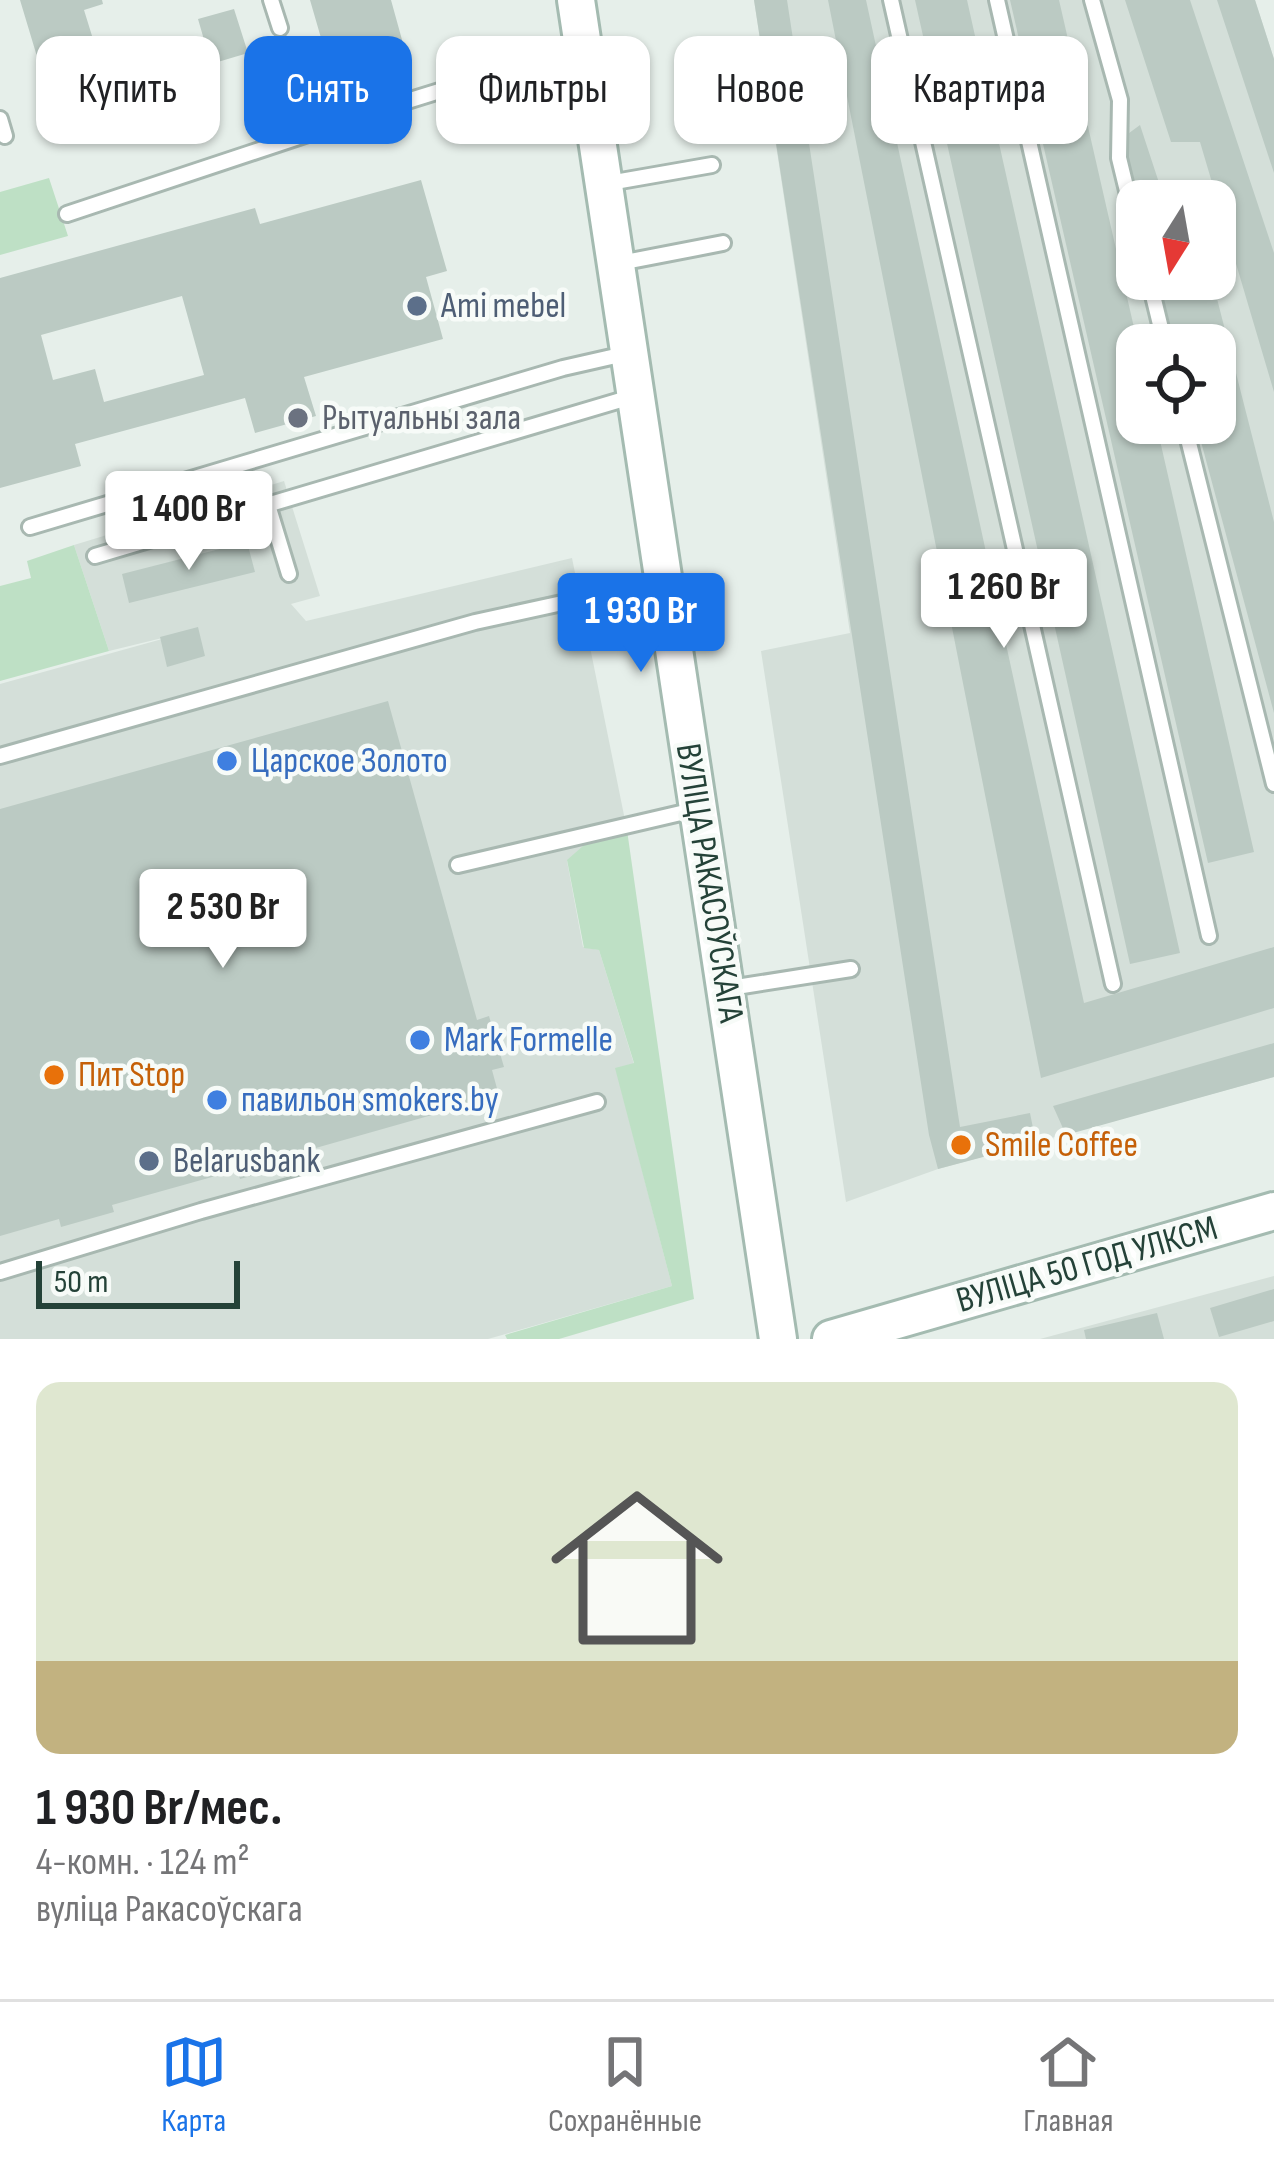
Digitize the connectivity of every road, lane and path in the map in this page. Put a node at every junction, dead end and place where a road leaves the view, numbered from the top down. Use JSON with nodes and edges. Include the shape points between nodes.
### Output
{"nodes":[{"id":1,"x":272,"y":0,"type":"edge"},
{"id":2,"x":576,"y":0,"type":"edge"},
{"id":3,"x":891,"y":0,"type":"edge"},
{"id":4,"x":997,"y":0,"type":"edge"},
{"id":5,"x":1092,"y":0,"type":"edge"},
{"id":6,"x":280,"y":28,"type":"dead end"},
{"id":7,"x":581,"y":36,"type":"edge"},
{"id":8,"x":436,"y":92,"type":"edge"},
{"id":9,"x":0,"y":119,"type":"edge"},
{"id":10,"x":5,"y":136,"type":"dead end"},
{"id":11,"x":598,"y":144,"type":"edge"},
{"id":12,"x":712,"y":165,"type":"dead end"},
{"id":13,"x":1124,"y":180,"type":"edge"},
{"id":14,"x":604,"y":184,"type":"junction"},
{"id":15,"x":67,"y":214,"type":"dead end"},
{"id":16,"x":723,"y":243,"type":"dead end"},
{"id":17,"x":616,"y":264,"type":"junction"},
{"id":18,"x":629,"y":353,"type":"junction"},
{"id":19,"x":636,"y":396,"type":"junction"},
{"id":20,"x":1189,"y":444,"type":"edge"},
{"id":21,"x":268,"y":505,"type":"junction"},
{"id":22,"x":30,"y":527,"type":"dead end"},
{"id":23,"x":95,"y":556,"type":"dead end"},
{"id":24,"x":289,"y":574,"type":"dead end"},
{"id":25,"x":664,"y":581,"type":"junction"},
{"id":26,"x":0,"y":756,"type":"edge"},
{"id":27,"x":1274,"y":784,"type":"edge"},
{"id":28,"x":698,"y":809,"type":"junction"},
{"id":29,"x":458,"y":865,"type":"dead end"},
{"id":30,"x":1209,"y":936,"type":"dead end"},
{"id":31,"x":851,"y":969,"type":"dead end"},
{"id":32,"x":1113,"y":984,"type":"dead end"},
{"id":33,"x":725,"y":988,"type":"junction"},
{"id":34,"x":597,"y":1102,"type":"dead end"},
{"id":35,"x":1274,"y":1211,"type":"edge"},
{"id":36,"x":0,"y":1273,"type":"edge"},
{"id":37,"x":778,"y":1339,"type":"edge"},
{"id":38,"x":831,"y":1339,"type":"edge"}],
"edges":[{"from":1,"to":6,"type":"lane"},
{"from":2,"to":7,"type":"main road","name":"ВУЛІЦА РАКАСОЎСКАГА"},
{"from":3,"to":32,"type":"lane"},
{"from":4,"to":30,"type":"lane"},
{"from":5,"to":13,"type":"lane","via":[[1120,100]]},
{"from":8,"to":15,"type":"lane"},
{"from":9,"to":10,"type":"lane"},
{"from":11,"to":14,"type":"main road","name":"ВУЛІЦА РАКАСОЎСКАГА"},
{"from":12,"to":14,"type":"lane"},
{"from":14,"to":17,"type":"main road","name":"ВУЛІЦА РАКАСОЎСКАГА"},
{"from":16,"to":17,"type":"lane"},
{"from":17,"to":18,"type":"main road","name":"ВУЛІЦА РАКАСОЎСКАГА"},
{"from":18,"to":19,"type":"main road","name":"ВУЛІЦА РАКАСОЎСКАГА"},
{"from":18,"to":22,"type":"lane"},
{"from":19,"to":21,"type":"lane"},
{"from":19,"to":25,"type":"main road","name":"ВУЛІЦА РАКАСОЎСКАГА"},
{"from":20,"to":27,"type":"lane"},
{"from":21,"to":23,"type":"lane"},
{"from":21,"to":24,"type":"lane"},
{"from":25,"to":26,"type":"lane","via":[[475,622]]},
{"from":25,"to":28,"type":"main road","name":"ВУЛІЦА РАКАСОЎСКАГА"},
{"from":28,"to":29,"type":"lane"},
{"from":28,"to":33,"type":"main road","name":"ВУЛІЦА РАКАСОЎСКАГА"},
{"from":31,"to":33,"type":"lane"},
{"from":33,"to":37,"type":"main road","name":"ВУЛІЦА РАКАСОЎСКАГА"},
{"from":34,"to":36,"type":"lane"},
{"from":35,"to":38,"type":"main road","name":"ВУЛІЦА 50 ГОД УЛКСМ"}]}
